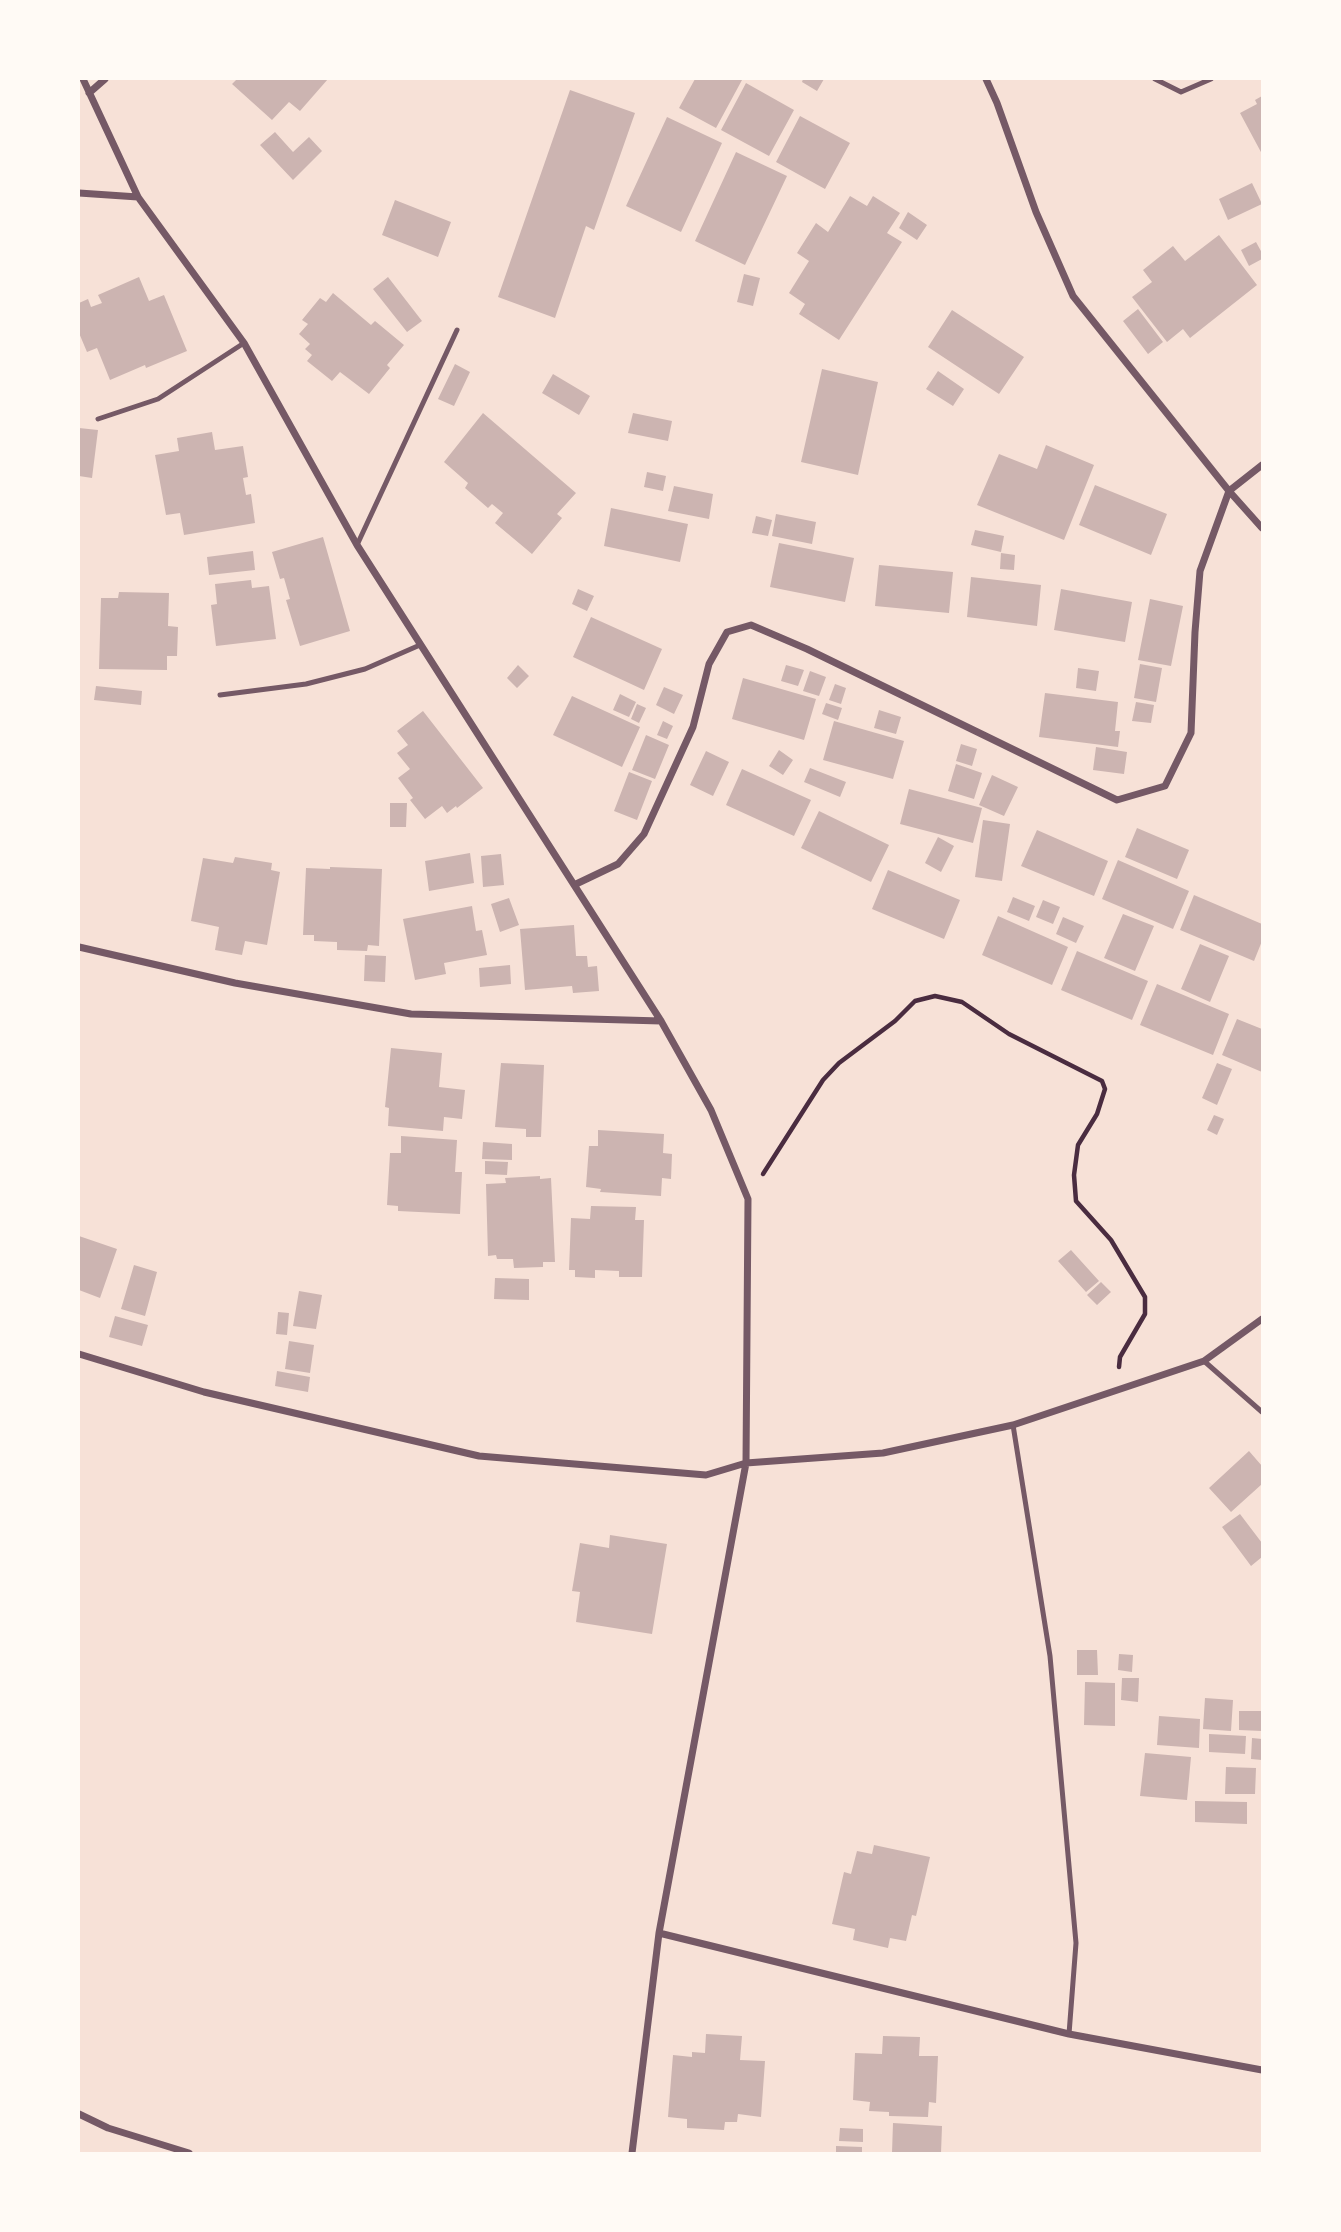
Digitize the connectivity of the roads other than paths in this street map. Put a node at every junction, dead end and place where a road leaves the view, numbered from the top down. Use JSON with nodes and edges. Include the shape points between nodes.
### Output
{"nodes":[{"id":1,"x":83,"y":79,"type":"edge"},
{"id":2,"x":105,"y":79,"type":"edge"},
{"id":3,"x":986,"y":79,"type":"edge"},
{"id":4,"x":1155,"y":79,"type":"edge"},
{"id":5,"x":1211,"y":79,"type":"edge"},
{"id":6,"x":89,"y":93,"type":"junction"},
{"id":7,"x":79,"y":193,"type":"edge"},
{"id":8,"x":138,"y":197,"type":"junction"},
{"id":9,"x":457,"y":330,"type":"dead end"},
{"id":10,"x":244,"y":343,"type":"junction"},
{"id":11,"x":98,"y":418,"type":"dead end"},
{"id":12,"x":1262,"y":466,"type":"edge"},
{"id":13,"x":1229,"y":491,"type":"junction"},
{"id":14,"x":1262,"y":528,"type":"edge"},
{"id":15,"x":357,"y":545,"type":"junction"},
{"id":16,"x":421,"y":645,"type":"junction"},
{"id":17,"x":220,"y":695,"type":"dead end"},
{"id":18,"x":574,"y":885,"type":"junction"},
{"id":19,"x":79,"y":947,"type":"edge"},
{"id":20,"x":661,"y":1021,"type":"junction"},
{"id":21,"x":1262,"y":1319,"type":"edge"},
{"id":22,"x":79,"y":1354,"type":"edge"},
{"id":23,"x":1204,"y":1362,"type":"junction"},
{"id":24,"x":1262,"y":1412,"type":"edge"},
{"id":25,"x":1013,"y":1424,"type":"junction"},
{"id":26,"x":746,"y":1463,"type":"junction"},
{"id":27,"x":659,"y":1933,"type":"junction"},
{"id":28,"x":1069,"y":2034,"type":"junction"},
{"id":29,"x":1262,"y":2070,"type":"edge"},
{"id":30,"x":79,"y":2114,"type":"edge"},
{"id":31,"x":189,"y":2153,"type":"edge"},
{"id":32,"x":632,"y":2153,"type":"edge"}],
"edges":[{"from":1,"to":6,"type":"street"},
{"from":2,"to":6,"type":"street"},
{"from":3,"to":13,"type":"street","via":[[1073,296]]},
{"from":4,"to":5,"type":"lane","via":[[1181,92]]},
{"from":6,"to":8,"type":"street"},
{"from":7,"to":8,"type":"street"},
{"from":8,"to":10,"type":"street"},
{"from":9,"to":15,"type":"lane"},
{"from":10,"to":11,"type":"lane","via":[[158,399]]},
{"from":10,"to":15,"type":"street"},
{"from":12,"to":13,"type":"street"},
{"from":13,"to":14,"type":"street"},
{"from":13,"to":18,"type":"street","via":[[1200,571],[1191,733],[1165,786],[1117,800],[751,625],[727,632],[709,664],[693,727],[644,834],[618,864]]},
{"from":15,"to":16,"type":"street"},
{"from":16,"to":17,"type":"lane","via":[[365,669],[306,684]]},
{"from":16,"to":18,"type":"street"},
{"from":18,"to":20,"type":"street"},
{"from":19,"to":20,"type":"street","via":[[235,983],[411,1014]]},
{"from":20,"to":26,"type":"street","via":[[711,1110],[748,1199]]},
{"from":21,"to":23,"type":"street"},
{"from":22,"to":26,"type":"street","via":[[204,1392],[480,1456],[706,1475]]},
{"from":23,"to":24,"type":"lane"},
{"from":23,"to":25,"type":"street"},
{"from":25,"to":26,"type":"street","via":[[883,1453]]},
{"from":25,"to":28,"type":"lane","via":[[1050,1656],[1076,1944]]},
{"from":26,"to":27,"type":"street"},
{"from":27,"to":28,"type":"street"},
{"from":27,"to":32,"type":"street"},
{"from":28,"to":29,"type":"street"},
{"from":30,"to":31,"type":"street","via":[[108,2128]]}]}
